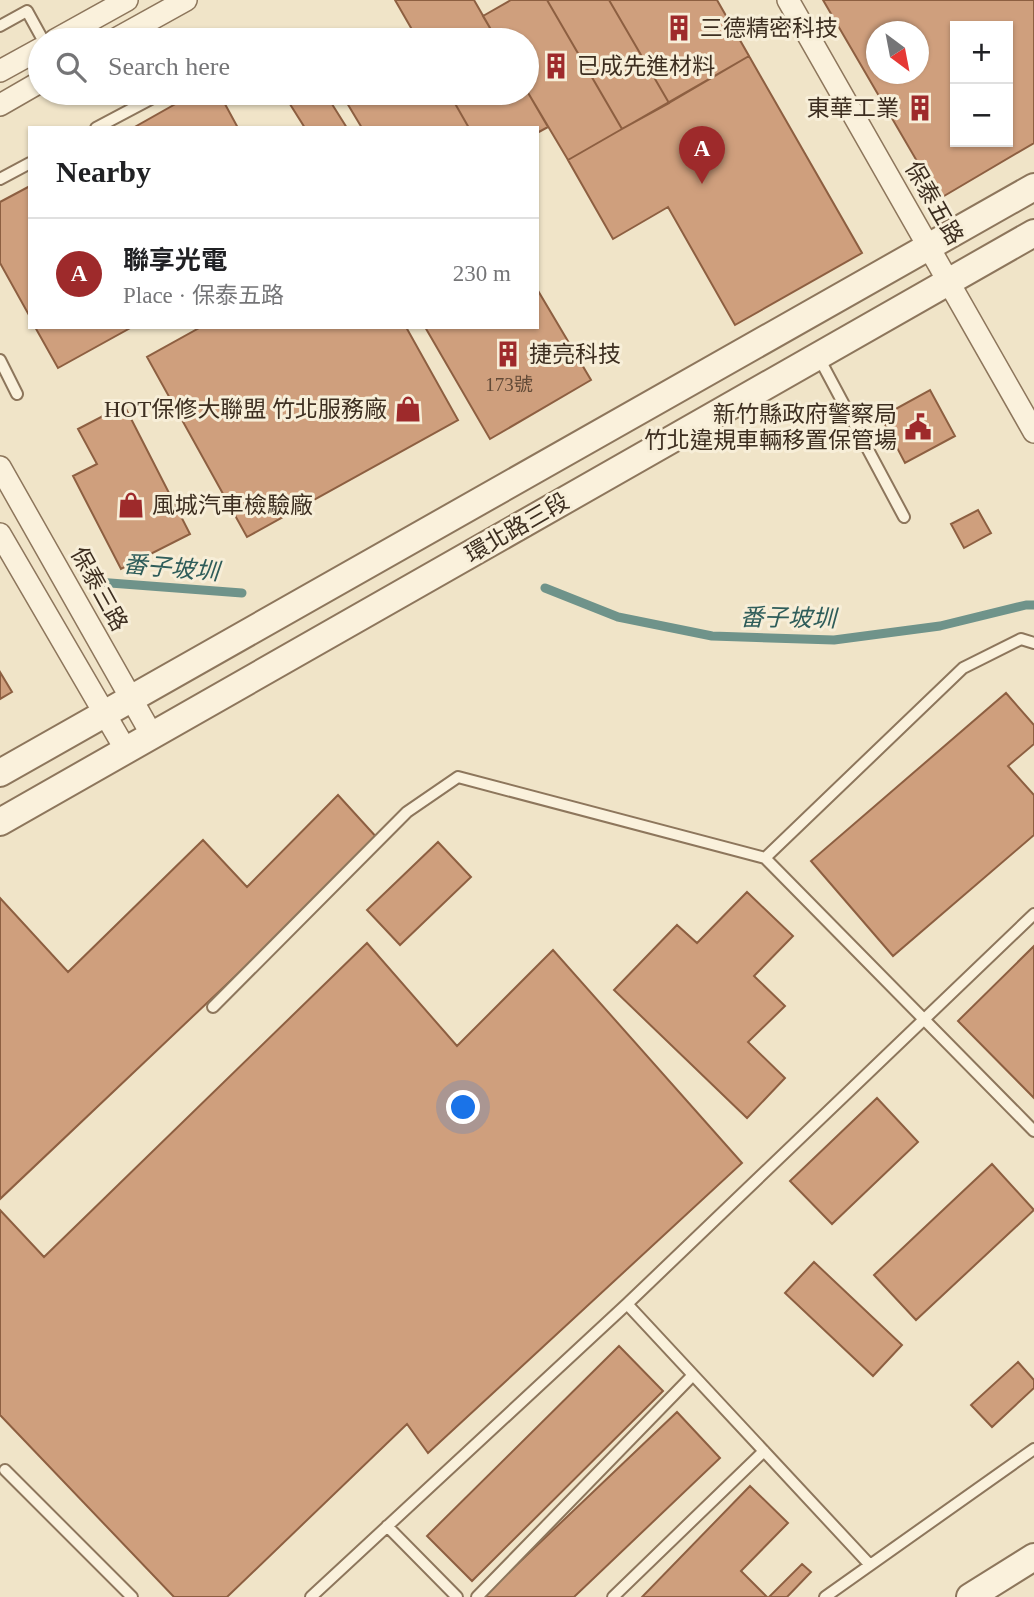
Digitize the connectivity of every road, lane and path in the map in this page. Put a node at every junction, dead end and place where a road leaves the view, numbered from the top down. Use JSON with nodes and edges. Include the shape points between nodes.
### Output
{"nodes":[{"id":1,"x":127,"y":0,"type":"edge"},
{"id":2,"x":186,"y":0,"type":"edge"},
{"id":3,"x":788,"y":0,"type":"edge"},
{"id":4,"x":0,"y":26,"type":"edge"},
{"id":5,"x":36,"y":28,"type":"edge"},
{"id":6,"x":77,"y":28,"type":"edge"},
{"id":7,"x":145,"y":28,"type":"edge"},
{"id":8,"x":28,"y":55,"type":"edge"},
{"id":9,"x":0,"y":71,"type":"edge"},
{"id":10,"x":28,"y":89,"type":"edge"},
{"id":11,"x":0,"y":105,"type":"edge"},
{"id":12,"x":139,"y":105,"type":"edge"},
{"id":13,"x":100,"y":126,"type":"edge"},
{"id":14,"x":28,"y":164,"type":"edge"},
{"id":15,"x":0,"y":179,"type":"edge"},
{"id":16,"x":1034,"y":187,"type":"edge"},
{"id":17,"x":1034,"y":233,"type":"edge"},
{"id":18,"x":929,"y":247,"type":"junction"},
{"id":19,"x":949,"y":280,"type":"junction"},
{"id":20,"x":818,"y":356,"type":"junction"},
{"id":21,"x":0,"y":360,"type":"edge"},
{"id":22,"x":17,"y":394,"type":"dead end"},
{"id":23,"x":1034,"y":432,"type":"edge"},
{"id":24,"x":2,"y":474,"type":"edge"},
{"id":25,"x":904,"y":517,"type":"dead end"},
{"id":26,"x":0,"y":534,"type":"edge"},
{"id":27,"x":1034,"y":643,"type":"edge"},
{"id":28,"x":130,"y":698,"type":"junction"},
{"id":29,"x":104,"y":713,"type":"junction"},
{"id":30,"x":153,"y":737,"type":"junction"},
{"id":31,"x":127,"y":752,"type":"junction"},
{"id":32,"x":0,"y":773,"type":"edge"},
{"id":33,"x":0,"y":822,"type":"edge"},
{"id":34,"x":765,"y":858,"type":"junction"},
{"id":35,"x":1034,"y":914,"type":"edge"},
{"id":36,"x":213,"y":1007,"type":"dead end"},
{"id":37,"x":922,"y":1020,"type":"junction"},
{"id":38,"x":1034,"y":1132,"type":"edge"},
{"id":39,"x":627,"y":1304,"type":"junction"},
{"id":40,"x":694,"y":1375,"type":"junction"},
{"id":41,"x":1034,"y":1449,"type":"edge"},
{"id":42,"x":764,"y":1451,"type":"junction"},
{"id":43,"x":5,"y":1470,"type":"dead end"},
{"id":44,"x":387,"y":1526,"type":"junction"},
{"id":45,"x":1034,"y":1557,"type":"edge"},
{"id":46,"x":870,"y":1565,"type":"junction"},
{"id":47,"x":132,"y":1597,"type":"edge"},
{"id":48,"x":311,"y":1597,"type":"edge"},
{"id":49,"x":457,"y":1597,"type":"edge"},
{"id":50,"x":477,"y":1597,"type":"edge"},
{"id":51,"x":613,"y":1597,"type":"edge"},
{"id":52,"x":825,"y":1597,"type":"edge"},
{"id":53,"x":970,"y":1597,"type":"edge"}],
"edges":[{"from":1,"to":6,"type":"street"},
{"from":2,"to":7,"type":"street"},
{"from":3,"to":18,"type":"street","name":"保泰五路"},
{"from":4,"to":5,"type":"lane","via":[[26,11]]},
{"from":8,"to":9,"type":"street"},
{"from":10,"to":11,"type":"street"},
{"from":12,"to":13,"type":"lane"},
{"from":14,"to":15,"type":"lane"},
{"from":16,"to":18,"type":"street","name":"環北路三段"},
{"from":17,"to":19,"type":"street","name":"環北路三段"},
{"from":18,"to":19,"type":"street","name":"保泰五路"},
{"from":18,"to":28,"type":"street","name":"環北路三段"},
{"from":19,"to":20,"type":"street","name":"環北路三段"},
{"from":19,"to":23,"type":"street","name":"保泰五路"},
{"from":20,"to":25,"type":"lane"},
{"from":20,"to":30,"type":"street","name":"環北路三段"},
{"from":21,"to":22,"type":"lane"},
{"from":24,"to":28,"type":"street","name":"保泰三路"},
{"from":26,"to":29,"type":"street"},
{"from":27,"to":34,"type":"lane","via":[[1021,639],[963,668]]},
{"from":28,"to":29,"type":"street","name":"環北路三段"},
{"from":28,"to":30,"type":"street","name":"保泰三路"},
{"from":29,"to":31,"type":"street"},
{"from":29,"to":32,"type":"street","name":"環北路三段"},
{"from":30,"to":31,"type":"street","name":"環北路三段"},
{"from":31,"to":33,"type":"street","name":"環北路三段"},
{"from":34,"to":36,"type":"lane","via":[[458,777],[407,812]]},
{"from":34,"to":37,"type":"lane"},
{"from":35,"to":37,"type":"lane"},
{"from":37,"to":38,"type":"lane"},
{"from":37,"to":39,"type":"lane"},
{"from":39,"to":40,"type":"lane"},
{"from":39,"to":44,"type":"lane"},
{"from":40,"to":42,"type":"lane"},
{"from":40,"to":50,"type":"lane"},
{"from":41,"to":46,"type":"lane"},
{"from":42,"to":46,"type":"lane"},
{"from":42,"to":51,"type":"lane"},
{"from":43,"to":47,"type":"lane"},
{"from":44,"to":48,"type":"lane"},
{"from":44,"to":49,"type":"lane"},
{"from":45,"to":53,"type":"street"},
{"from":46,"to":52,"type":"lane"}]}
